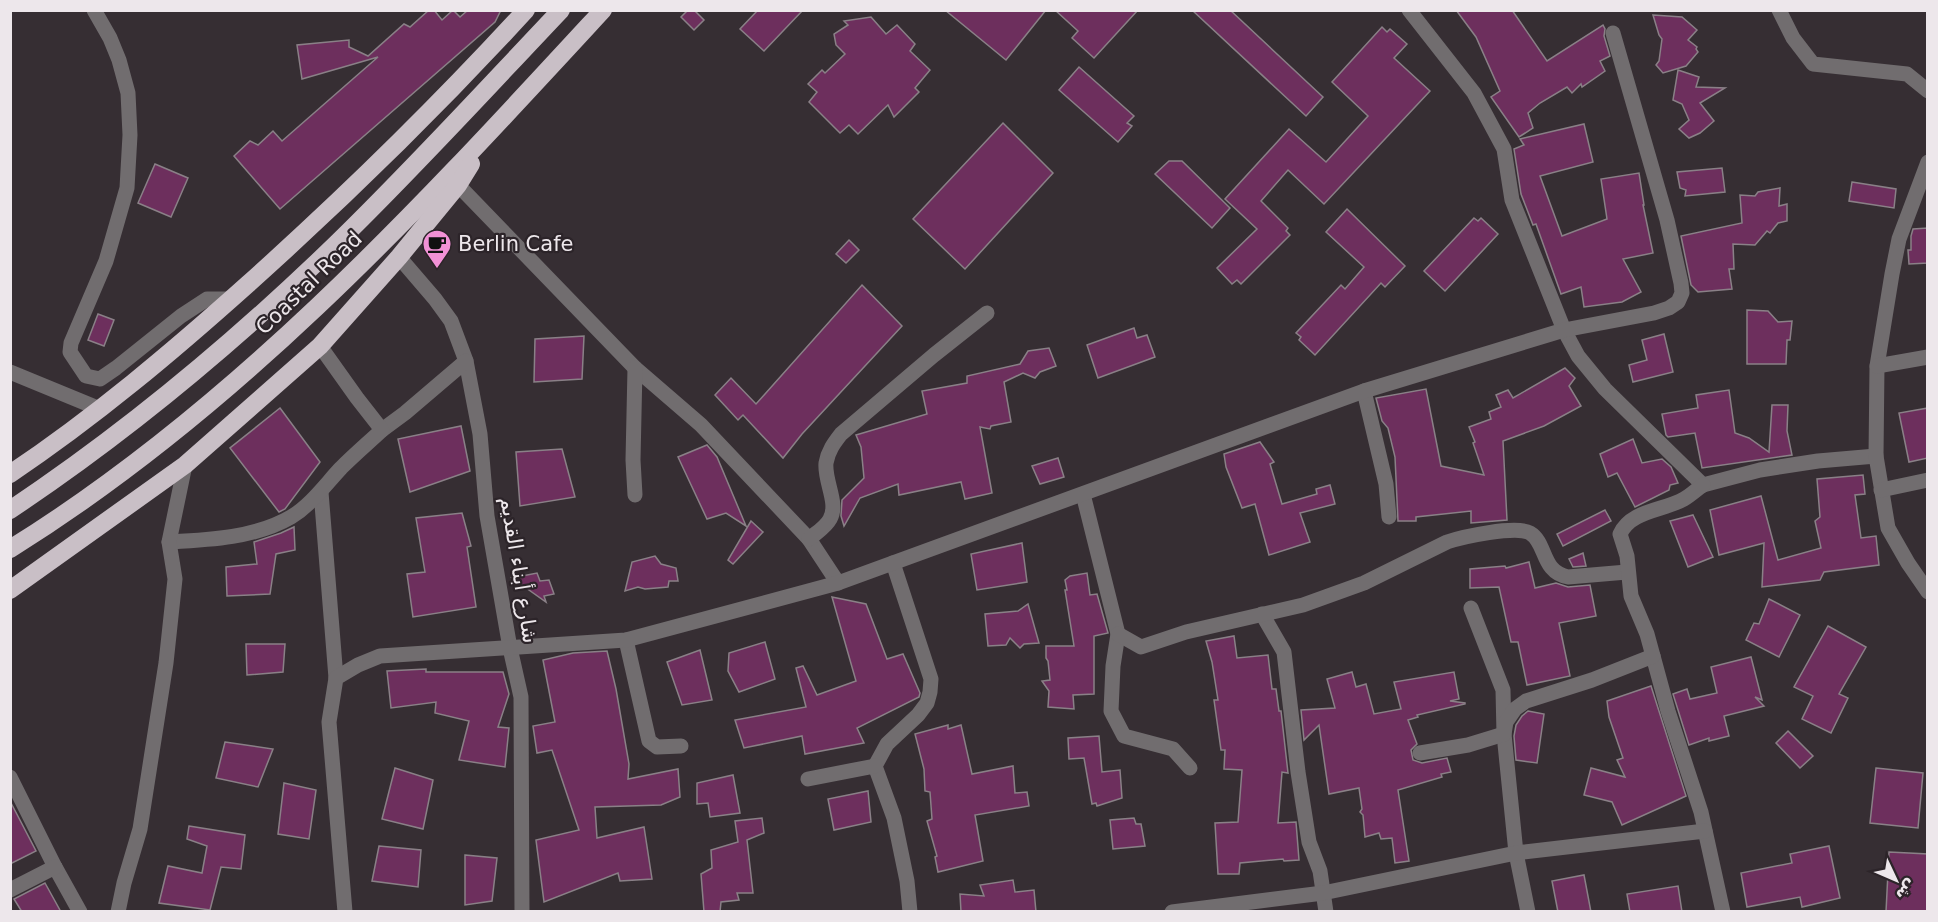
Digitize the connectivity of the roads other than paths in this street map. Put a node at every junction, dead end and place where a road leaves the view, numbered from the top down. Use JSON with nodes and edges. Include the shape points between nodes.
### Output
{"nodes":[{"id":1,"x":94,"y":10,"type":"edge"},
{"id":2,"x":526,"y":10,"type":"edge"},
{"id":3,"x":561,"y":10,"type":"edge"},
{"id":4,"x":603,"y":10,"type":"edge"},
{"id":5,"x":1409,"y":10,"type":"edge"},
{"id":6,"x":1779,"y":10,"type":"edge"},
{"id":7,"x":1613,"y":33,"type":"dead end"},
{"id":8,"x":1928,"y":91,"type":"edge"},
{"id":9,"x":481,"y":142,"type":"junction"},
{"id":10,"x":1928,"y":162,"type":"edge"},
{"id":11,"x":458,"y":185,"type":"junction"},
{"id":12,"x":399,"y":257,"type":"junction"},
{"id":13,"x":232,"y":299,"type":"junction"},
{"id":14,"x":987,"y":313,"type":"dead end"},
{"id":15,"x":1564,"y":330,"type":"junction"},
{"id":16,"x":320,"y":346,"type":"junction"},
{"id":17,"x":1928,"y":357,"type":"edge"},
{"id":18,"x":466,"y":361,"type":"junction"},
{"id":19,"x":1877,"y":366,"type":"junction"},
{"id":20,"x":635,"y":369,"type":"junction"},
{"id":21,"x":10,"y":372,"type":"edge"},
{"id":22,"x":1364,"y":391,"type":"junction"},
{"id":23,"x":100,"y":409,"type":"junction"},
{"id":24,"x":382,"y":430,"type":"junction"},
{"id":25,"x":1876,"y":456,"type":"junction"},
{"id":26,"x":185,"y":465,"type":"junction"},
{"id":27,"x":10,"y":474,"type":"edge"},
{"id":28,"x":1928,"y":480,"type":"edge"},
{"id":29,"x":1703,"y":485,"type":"junction"},
{"id":30,"x":1881,"y":490,"type":"junction"},
{"id":31,"x":321,"y":492,"type":"junction"},
{"id":32,"x":1083,"y":494,"type":"junction"},
{"id":33,"x":635,"y":495,"type":"dead end"},
{"id":34,"x":10,"y":510,"type":"edge"},
{"id":35,"x":1389,"y":516,"type":"dead end"},
{"id":36,"x":809,"y":539,"type":"junction"},
{"id":37,"x":169,"y":542,"type":"junction"},
{"id":38,"x":10,"y":549,"type":"edge"},
{"id":39,"x":893,"y":563,"type":"junction"},
{"id":40,"x":1627,"y":572,"type":"junction"},
{"id":41,"x":838,"y":583,"type":"junction"},
{"id":42,"x":10,"y":590,"type":"edge"},
{"id":43,"x":1928,"y":592,"type":"edge"},
{"id":44,"x":1471,"y":608,"type":"dead end"},
{"id":45,"x":1262,"y":614,"type":"junction"},
{"id":46,"x":1118,"y":634,"type":"junction"},
{"id":47,"x":626,"y":640,"type":"junction"},
{"id":48,"x":510,"y":648,"type":"junction"},
{"id":49,"x":1653,"y":656,"type":"junction"},
{"id":50,"x":336,"y":678,"type":"junction"},
{"id":51,"x":1504,"y":734,"type":"junction"},
{"id":52,"x":681,"y":746,"type":"dead end"},
{"id":53,"x":1420,"y":753,"type":"dead end"},
{"id":54,"x":875,"y":766,"type":"junction"},
{"id":55,"x":1190,"y":768,"type":"dead end"},
{"id":56,"x":10,"y":777,"type":"edge"},
{"id":57,"x":808,"y":779,"type":"dead end"},
{"id":58,"x":1705,"y":831,"type":"junction"},
{"id":59,"x":1516,"y":853,"type":"junction"},
{"id":60,"x":55,"y":867,"type":"junction"},
{"id":61,"x":10,"y":890,"type":"edge"},
{"id":62,"x":1323,"y":893,"type":"junction"},
{"id":63,"x":80,"y":912,"type":"edge"},
{"id":64,"x":118,"y":912,"type":"edge"},
{"id":65,"x":345,"y":912,"type":"edge"},
{"id":66,"x":522,"y":912,"type":"edge"},
{"id":67,"x":910,"y":912,"type":"edge"},
{"id":68,"x":1172,"y":912,"type":"edge"},
{"id":69,"x":1326,"y":912,"type":"edge"},
{"id":70,"x":1528,"y":912,"type":"edge"},
{"id":71,"x":1723,"y":912,"type":"edge"}],
"edges":[{"from":1,"to":13,"type":"street","via":[[116,52],[128,93],[130,135],[127,188],[106,261],[71,343],[75,363],[86,376],[99,379],[207,299]]},
{"from":2,"to":13,"type":"highway","via":[[400,143]]},
{"from":3,"to":34,"type":"highway","name":"Coastal Road","via":[[337,243],[230,341],[133,422]]},
{"from":4,"to":9,"type":"highway","name":"Coastal Road"},
{"from":5,"to":15,"type":"street","via":[[1474,93],[1504,149],[1512,200]]},
{"from":6,"to":8,"type":"street","via":[[1793,38],[1813,64],[1907,74]]},
{"from":7,"to":15,"type":"street","via":[[1667,220],[1682,293],[1678,302],[1654,313]]},
{"from":9,"to":11,"type":"highway"},
{"from":9,"to":38,"type":"highway","name":"Coastal Road","via":[[353,273],[250,370],[153,448]]},
{"from":10,"to":19,"type":"street","via":[[1899,239]]},
{"from":11,"to":12,"type":"highway"},
{"from":11,"to":20,"type":"street"},
{"from":12,"to":16,"type":"highway"},
{"from":12,"to":18,"type":"street","name":"شارع أبناء القديم","via":[[451,321]]},
{"from":13,"to":23,"type":"highway"},
{"from":14,"to":36,"type":"street","via":[[858,419],[831,446],[826,473],[833,506],[831,516]]},
{"from":15,"to":22,"type":"street"},
{"from":15,"to":29,"type":"street","via":[[1578,356],[1605,389]]},
{"from":16,"to":24,"type":"street"},
{"from":16,"to":26,"type":"highway"},
{"from":17,"to":19,"type":"street"},
{"from":18,"to":24,"type":"street"},
{"from":18,"to":48,"type":"street","name":"شارع أبناء القديم"},
{"from":19,"to":25,"type":"street"},
{"from":20,"to":33,"type":"street"},
{"from":20,"to":36,"type":"street","via":[[701,425]]},
{"from":21,"to":23,"type":"street"},
{"from":22,"to":32,"type":"street"},
{"from":22,"to":35,"type":"street","via":[[1386,484]]},
{"from":23,"to":27,"type":"highway"},
{"from":24,"to":31,"type":"street"},
{"from":25,"to":29,"type":"street","via":[[1760,470]]},
{"from":25,"to":30,"type":"street"},
{"from":26,"to":37,"type":"street"},
{"from":26,"to":42,"type":"highway"},
{"from":28,"to":30,"type":"street"},
{"from":29,"to":40,"type":"street","via":[[1684,499],[1632,518],[1624,525],[1620,534]]},
{"from":30,"to":43,"type":"street","via":[[1887,528]]},
{"from":31,"to":37,"type":"street","via":[[291,517],[261,529],[215,539]]},
{"from":31,"to":50,"type":"street"},
{"from":32,"to":39,"type":"street"},
{"from":32,"to":46,"type":"street"},
{"from":36,"to":41,"type":"street"},
{"from":37,"to":64,"type":"street","via":[[175,579],[166,663],[140,829]]},
{"from":39,"to":41,"type":"street"},
{"from":39,"to":54,"type":"street","via":[[931,680],[930,692],[927,704],[887,744]]},
{"from":40,"to":45,"type":"street","via":[[1560,575],[1552,569],[1530,533],[1488,532],[1447,542],[1364,583],[1303,605]]},
{"from":40,"to":49,"type":"street","via":[[1631,596]]},
{"from":41,"to":47,"type":"street"},
{"from":44,"to":51,"type":"street","via":[[1503,690]]},
{"from":45,"to":46,"type":"street","via":[[1141,647]]},
{"from":45,"to":62,"type":"street","via":[[1284,652],[1309,842]]},
{"from":46,"to":55,"type":"street","via":[[1111,711],[1124,736],[1173,749]]},
{"from":47,"to":48,"type":"street"},
{"from":47,"to":52,"type":"street","via":[[649,741],[657,747]]},
{"from":48,"to":50,"type":"street","via":[[380,656]]},
{"from":48,"to":66,"type":"street","name":"شارع أبناء القديم","via":[[521,697]]},
{"from":49,"to":51,"type":"street","via":[[1526,701],[1506,722]]},
{"from":49,"to":58,"type":"street"},
{"from":50,"to":65,"type":"street","via":[[329,722]]},
{"from":51,"to":53,"type":"street"},
{"from":51,"to":59,"type":"street"},
{"from":54,"to":57,"type":"street"},
{"from":54,"to":67,"type":"street","via":[[894,818]]},
{"from":56,"to":60,"type":"street"},
{"from":58,"to":59,"type":"street"},
{"from":58,"to":71,"type":"street"},
{"from":59,"to":62,"type":"street"},
{"from":59,"to":70,"type":"street"},
{"from":60,"to":61,"type":"street"},
{"from":60,"to":63,"type":"street"},
{"from":62,"to":68,"type":"street"},
{"from":62,"to":69,"type":"street"}]}
